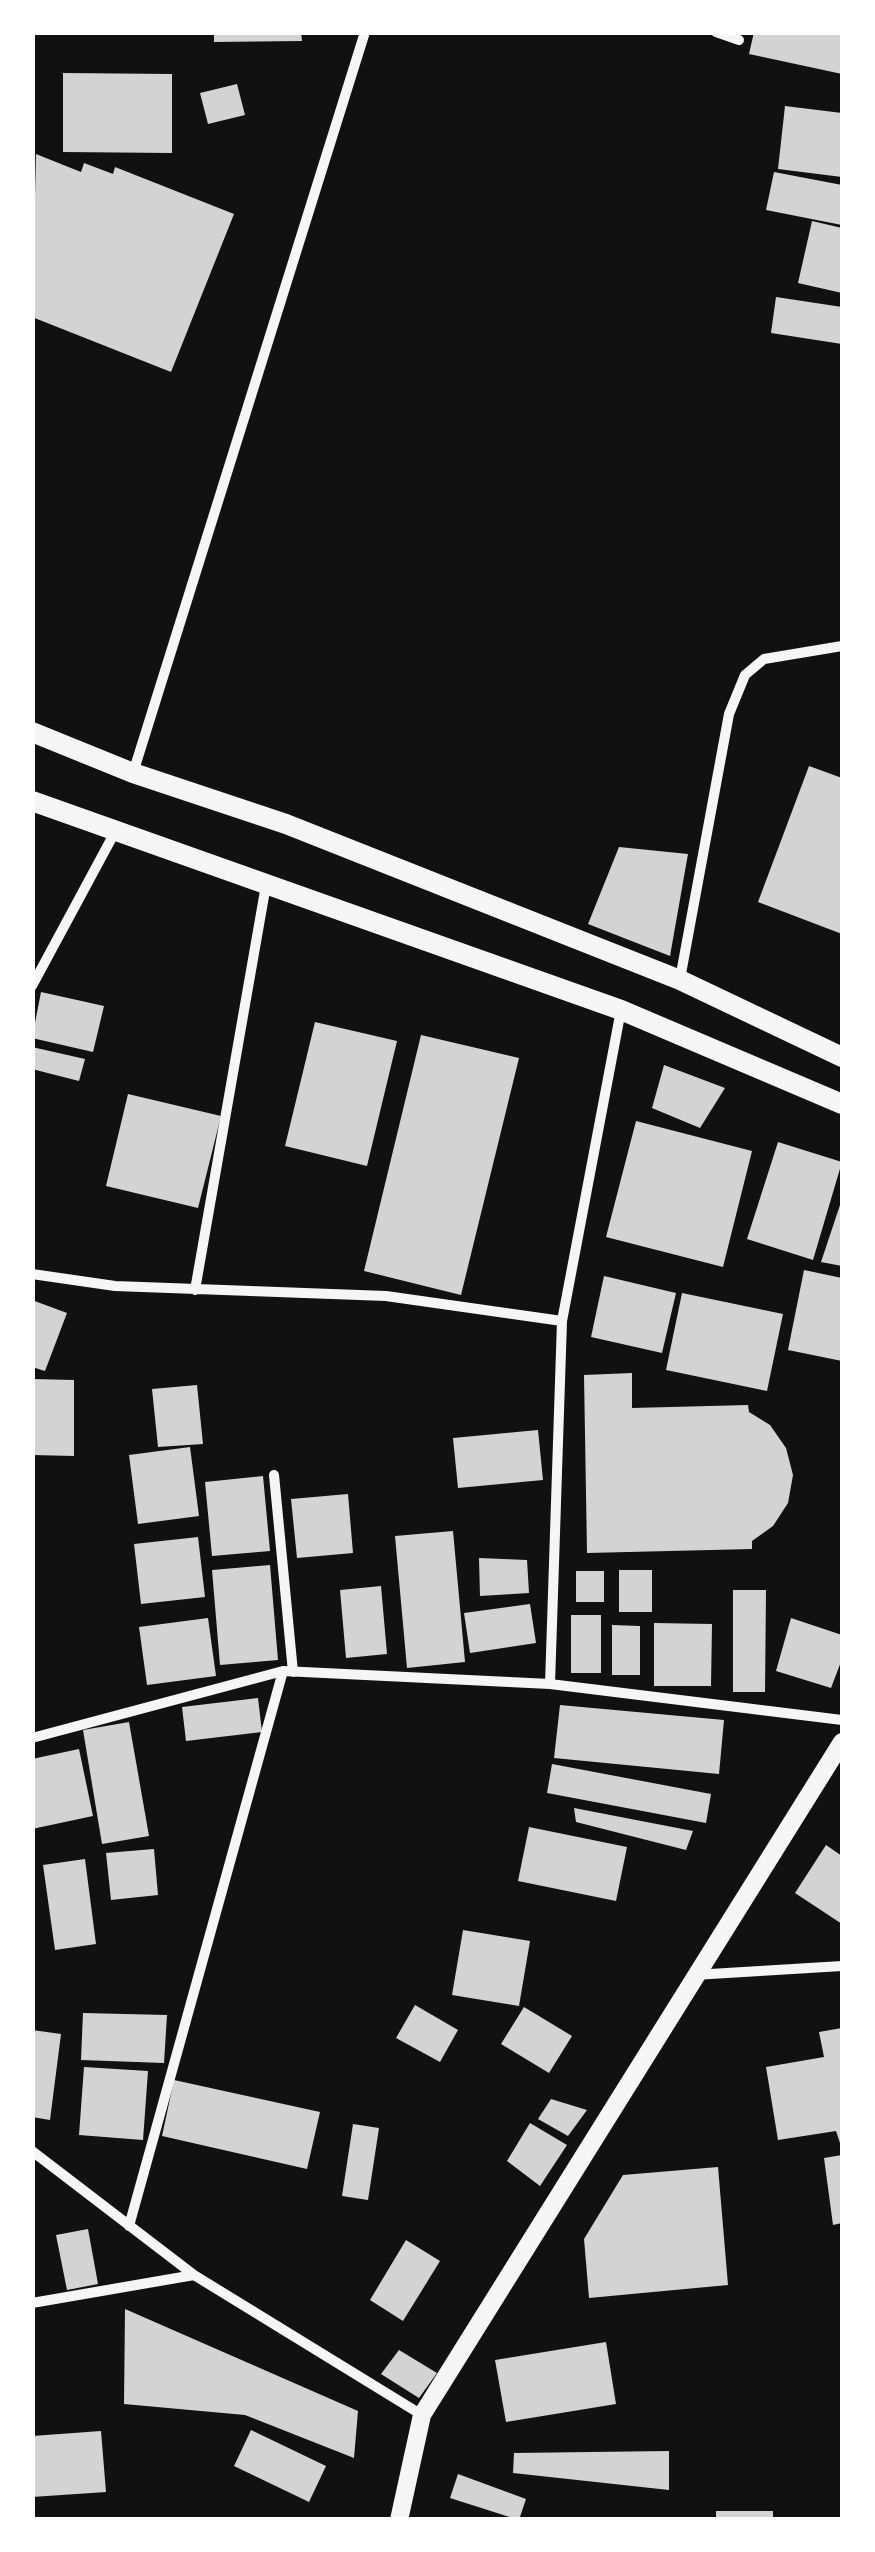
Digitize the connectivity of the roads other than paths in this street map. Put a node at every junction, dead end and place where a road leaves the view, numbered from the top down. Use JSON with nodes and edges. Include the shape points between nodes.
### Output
{"nodes":[{"id":1,"x":365,"y":32,"type":"edge"},
{"id":2,"x":716,"y":32,"type":"edge"},
{"id":3,"x":739,"y":40,"type":"dead end"},
{"id":4,"x":842,"y":646,"type":"edge"},
{"id":5,"x":32,"y":732,"type":"edge"},
{"id":6,"x":134,"y":773,"type":"junction"},
{"id":7,"x":32,"y":801,"type":"edge"},
{"id":8,"x":115,"y":832,"type":"junction"},
{"id":9,"x":266,"y":884,"type":"junction"},
{"id":10,"x":680,"y":980,"type":"junction"},
{"id":11,"x":32,"y":986,"type":"edge"},
{"id":12,"x":621,"y":1010,"type":"junction"},
{"id":13,"x":842,"y":1057,"type":"edge"},
{"id":14,"x":842,"y":1104,"type":"edge"},
{"id":15,"x":32,"y":1274,"type":"edge"},
{"id":16,"x":195,"y":1290,"type":"junction"},
{"id":17,"x":562,"y":1321,"type":"junction"},
{"id":18,"x":274,"y":1475,"type":"dead end"},
{"id":19,"x":288,"y":1671,"type":"junction"},
{"id":20,"x":550,"y":1684,"type":"junction"},
{"id":21,"x":842,"y":1720,"type":"edge"},
{"id":22,"x":32,"y":1738,"type":"edge"},
{"id":23,"x":842,"y":1742,"type":"edge"},
{"id":24,"x":842,"y":1966,"type":"edge"},
{"id":25,"x":694,"y":1975,"type":"junction"},
{"id":26,"x":32,"y":2151,"type":"edge"},
{"id":27,"x":129,"y":2226,"type":"junction"},
{"id":28,"x":194,"y":2275,"type":"junction"},
{"id":29,"x":32,"y":2303,"type":"edge"},
{"id":30,"x":422,"y":2414,"type":"junction"},
{"id":31,"x":399,"y":2520,"type":"edge"}],
"edges":[{"from":1,"to":6,"type":"street"},
{"from":2,"to":3,"type":"street"},
{"from":4,"to":10,"type":"street","via":[[764,658],[745,675],[729,714]]},
{"from":5,"to":6,"type":"main road"},
{"from":6,"to":10,"type":"main road","via":[[286,824]]},
{"from":7,"to":8,"type":"main road"},
{"from":8,"to":9,"type":"main road"},
{"from":8,"to":11,"type":"street"},
{"from":9,"to":12,"type":"main road"},
{"from":9,"to":16,"type":"street"},
{"from":10,"to":13,"type":"main road"},
{"from":12,"to":14,"type":"main road"},
{"from":12,"to":17,"type":"street"},
{"from":15,"to":16,"type":"street"},
{"from":16,"to":17,"type":"street","via":[[386,1296]]},
{"from":17,"to":20,"type":"street"},
{"from":18,"to":19,"type":"street"},
{"from":19,"to":20,"type":"street"},
{"from":19,"to":22,"type":"street"},
{"from":19,"to":27,"type":"street"},
{"from":20,"to":21,"type":"street"},
{"from":23,"to":25,"type":"street"},
{"from":24,"to":25,"type":"street"},
{"from":25,"to":30,"type":"street"},
{"from":26,"to":27,"type":"street"},
{"from":27,"to":28,"type":"street"},
{"from":28,"to":29,"type":"street"},
{"from":28,"to":30,"type":"street"},
{"from":30,"to":31,"type":"street"}]}
